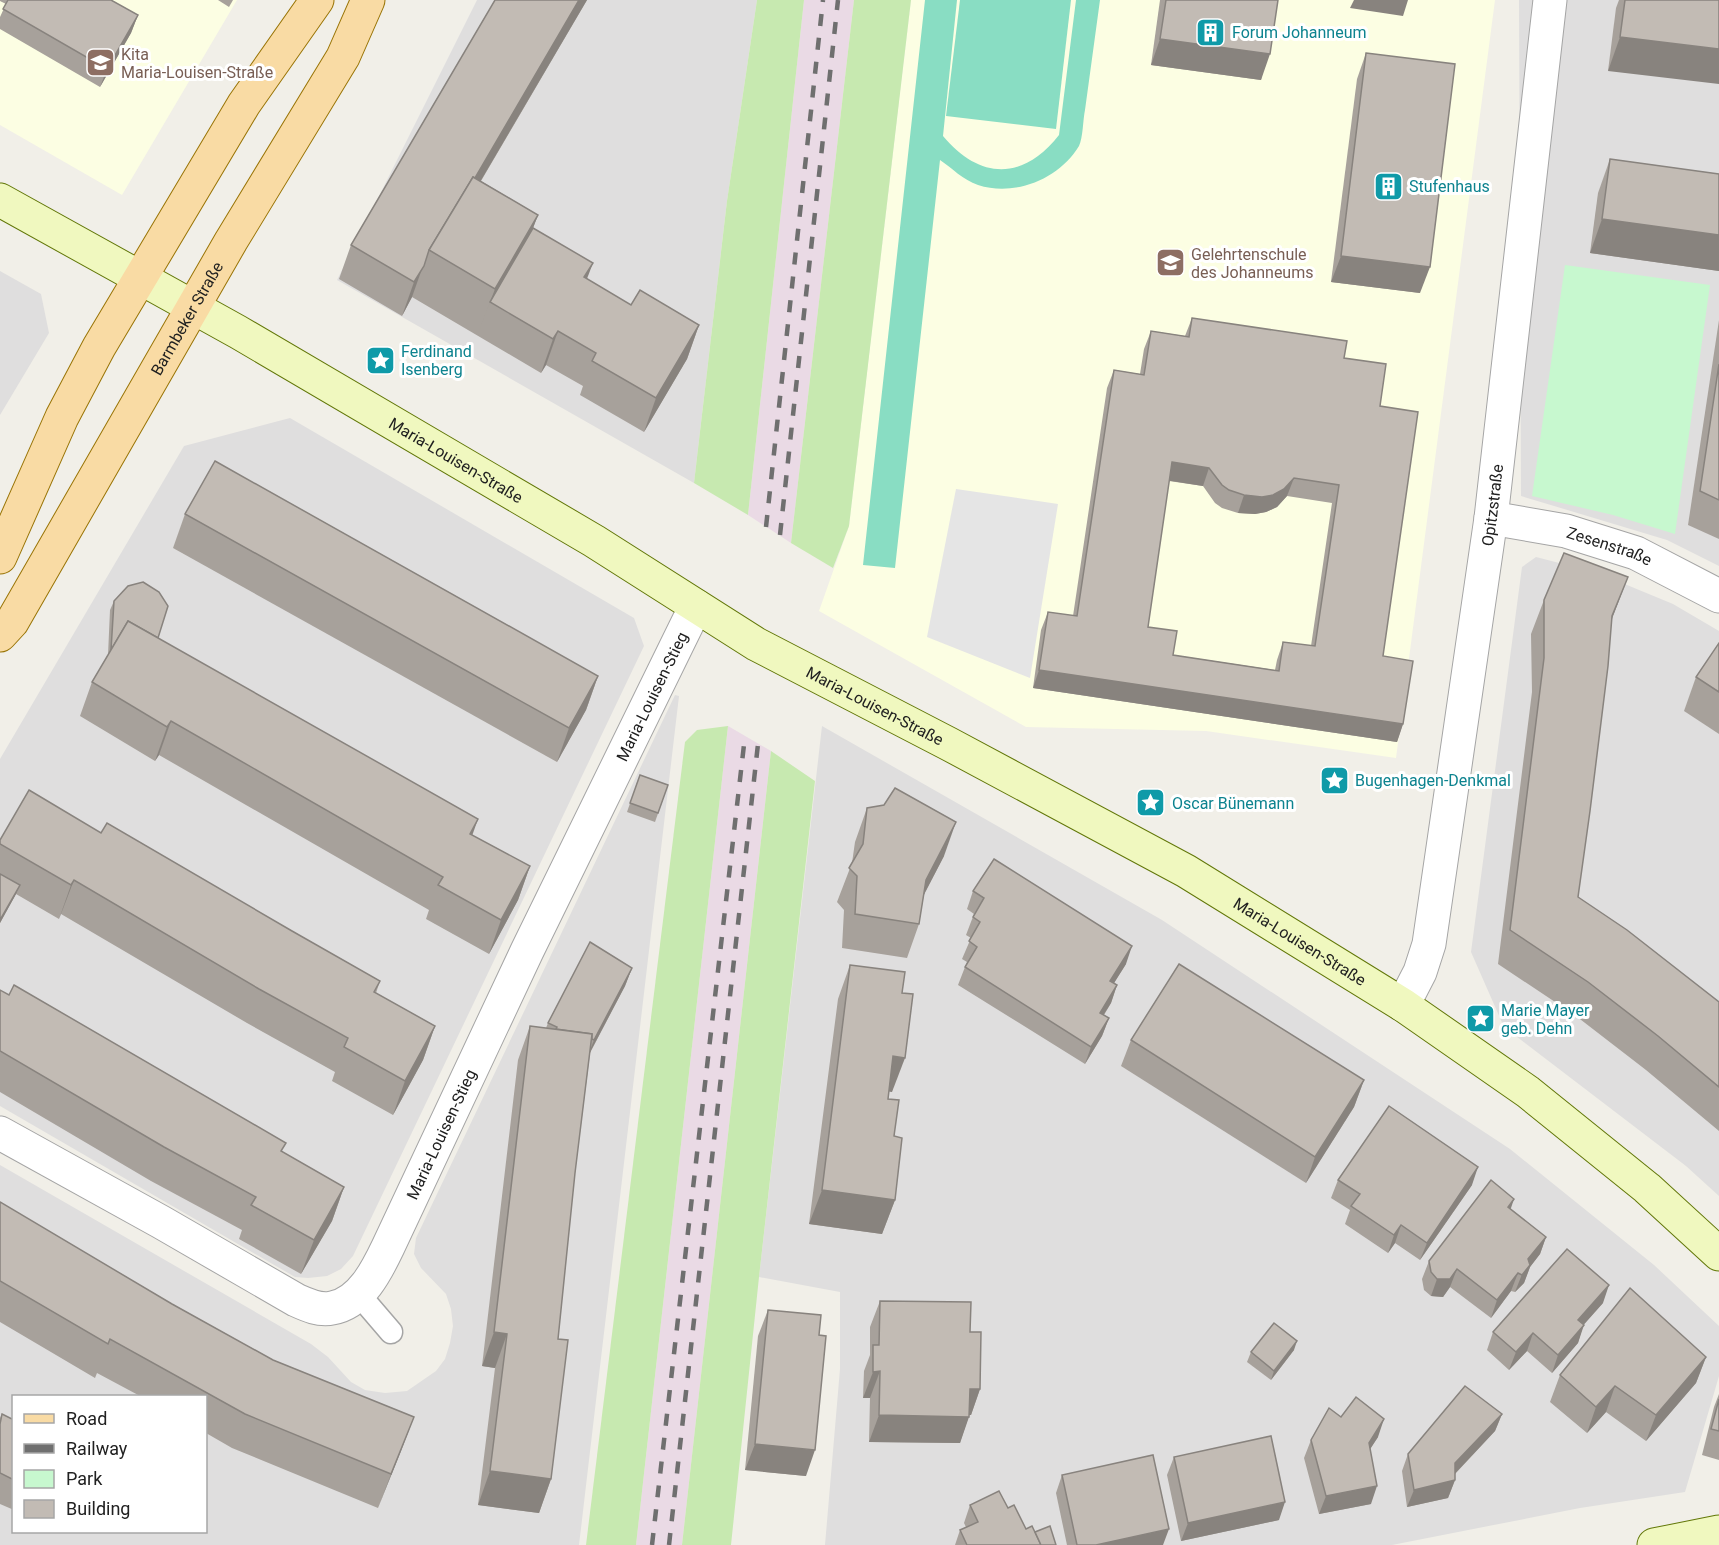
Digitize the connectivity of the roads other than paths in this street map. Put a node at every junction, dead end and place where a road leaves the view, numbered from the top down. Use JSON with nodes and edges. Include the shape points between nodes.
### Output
{"nodes":[{"id":1,"x":317,"y":0,"type":"edge"},
{"id":2,"x":368,"y":0,"type":"edge"},
{"id":3,"x":1551,"y":0,"type":"edge"},
{"id":4,"x":0,"y":200,"type":"edge"},
{"id":5,"x":141,"y":278,"type":"junction"},
{"id":6,"x":195,"y":307,"type":"junction"},
{"id":7,"x":1491,"y":518,"type":"junction"},
{"id":8,"x":0,"y":557,"type":"edge"},
{"id":9,"x":1719,"y":596,"type":"edge"},
{"id":10,"x":696,"y":606,"type":"junction"},
{"id":11,"x":0,"y":635,"type":"edge"},
{"id":12,"x":1404,"y":1005,"type":"junction"},
{"id":13,"x":0,"y":1133,"type":"edge"},
{"id":14,"x":1719,"y":1254,"type":"edge"},
{"id":15,"x":356,"y":1295,"type":"junction"},
{"id":16,"x":391,"y":1332,"type":"dead end"},
{"id":17,"x":1719,"y":1532,"type":"edge"},
{"id":18,"x":1654,"y":1545,"type":"edge"}],
"edges":[{"from":1,"to":5,"type":"main road","via":[[244,104]]},
{"from":2,"to":6,"type":"main road","name":"Barmbeker Straße","via":[[343,57]]},
{"from":3,"to":7,"type":"street","name":"Opitzstraße"},
{"from":4,"to":5,"type":"main road","name":"Maria-Louisen-Straße"},
{"from":5,"to":6,"type":"main road","name":"Maria-Louisen-Straße"},
{"from":5,"to":8,"type":"main road","via":[[62,417]]},
{"from":6,"to":10,"type":"main road","name":"Maria-Louisen-Straße","via":[[594,541]]},
{"from":6,"to":11,"type":"main road","name":"Barmbeker Straße","via":[[12,622]]},
{"from":7,"to":9,"type":"street","name":"Zesenstraße","via":[[1566,531],[1636,553]]},
{"from":7,"to":12,"type":"street","name":"Opitzstraße","via":[[1429,944]]},
{"from":10,"to":12,"type":"main road","name":"Maria-Louisen-Straße","via":[[756,644],[1186,871]]},
{"from":10,"to":15,"type":"street","name":"Maria-Louisen-Stieg","via":[[388,1247]]},
{"from":12,"to":14,"type":"main road","name":"Maria-Louisen-Straße","via":[[1528,1092],[1647,1188]]},
{"from":13,"to":15,"type":"street","name":"Maria-Louisen-Stieg","via":[[296,1300],[332,1308]]},
{"from":15,"to":16,"type":"lane"},
{"from":17,"to":18,"type":"main road"}]}
